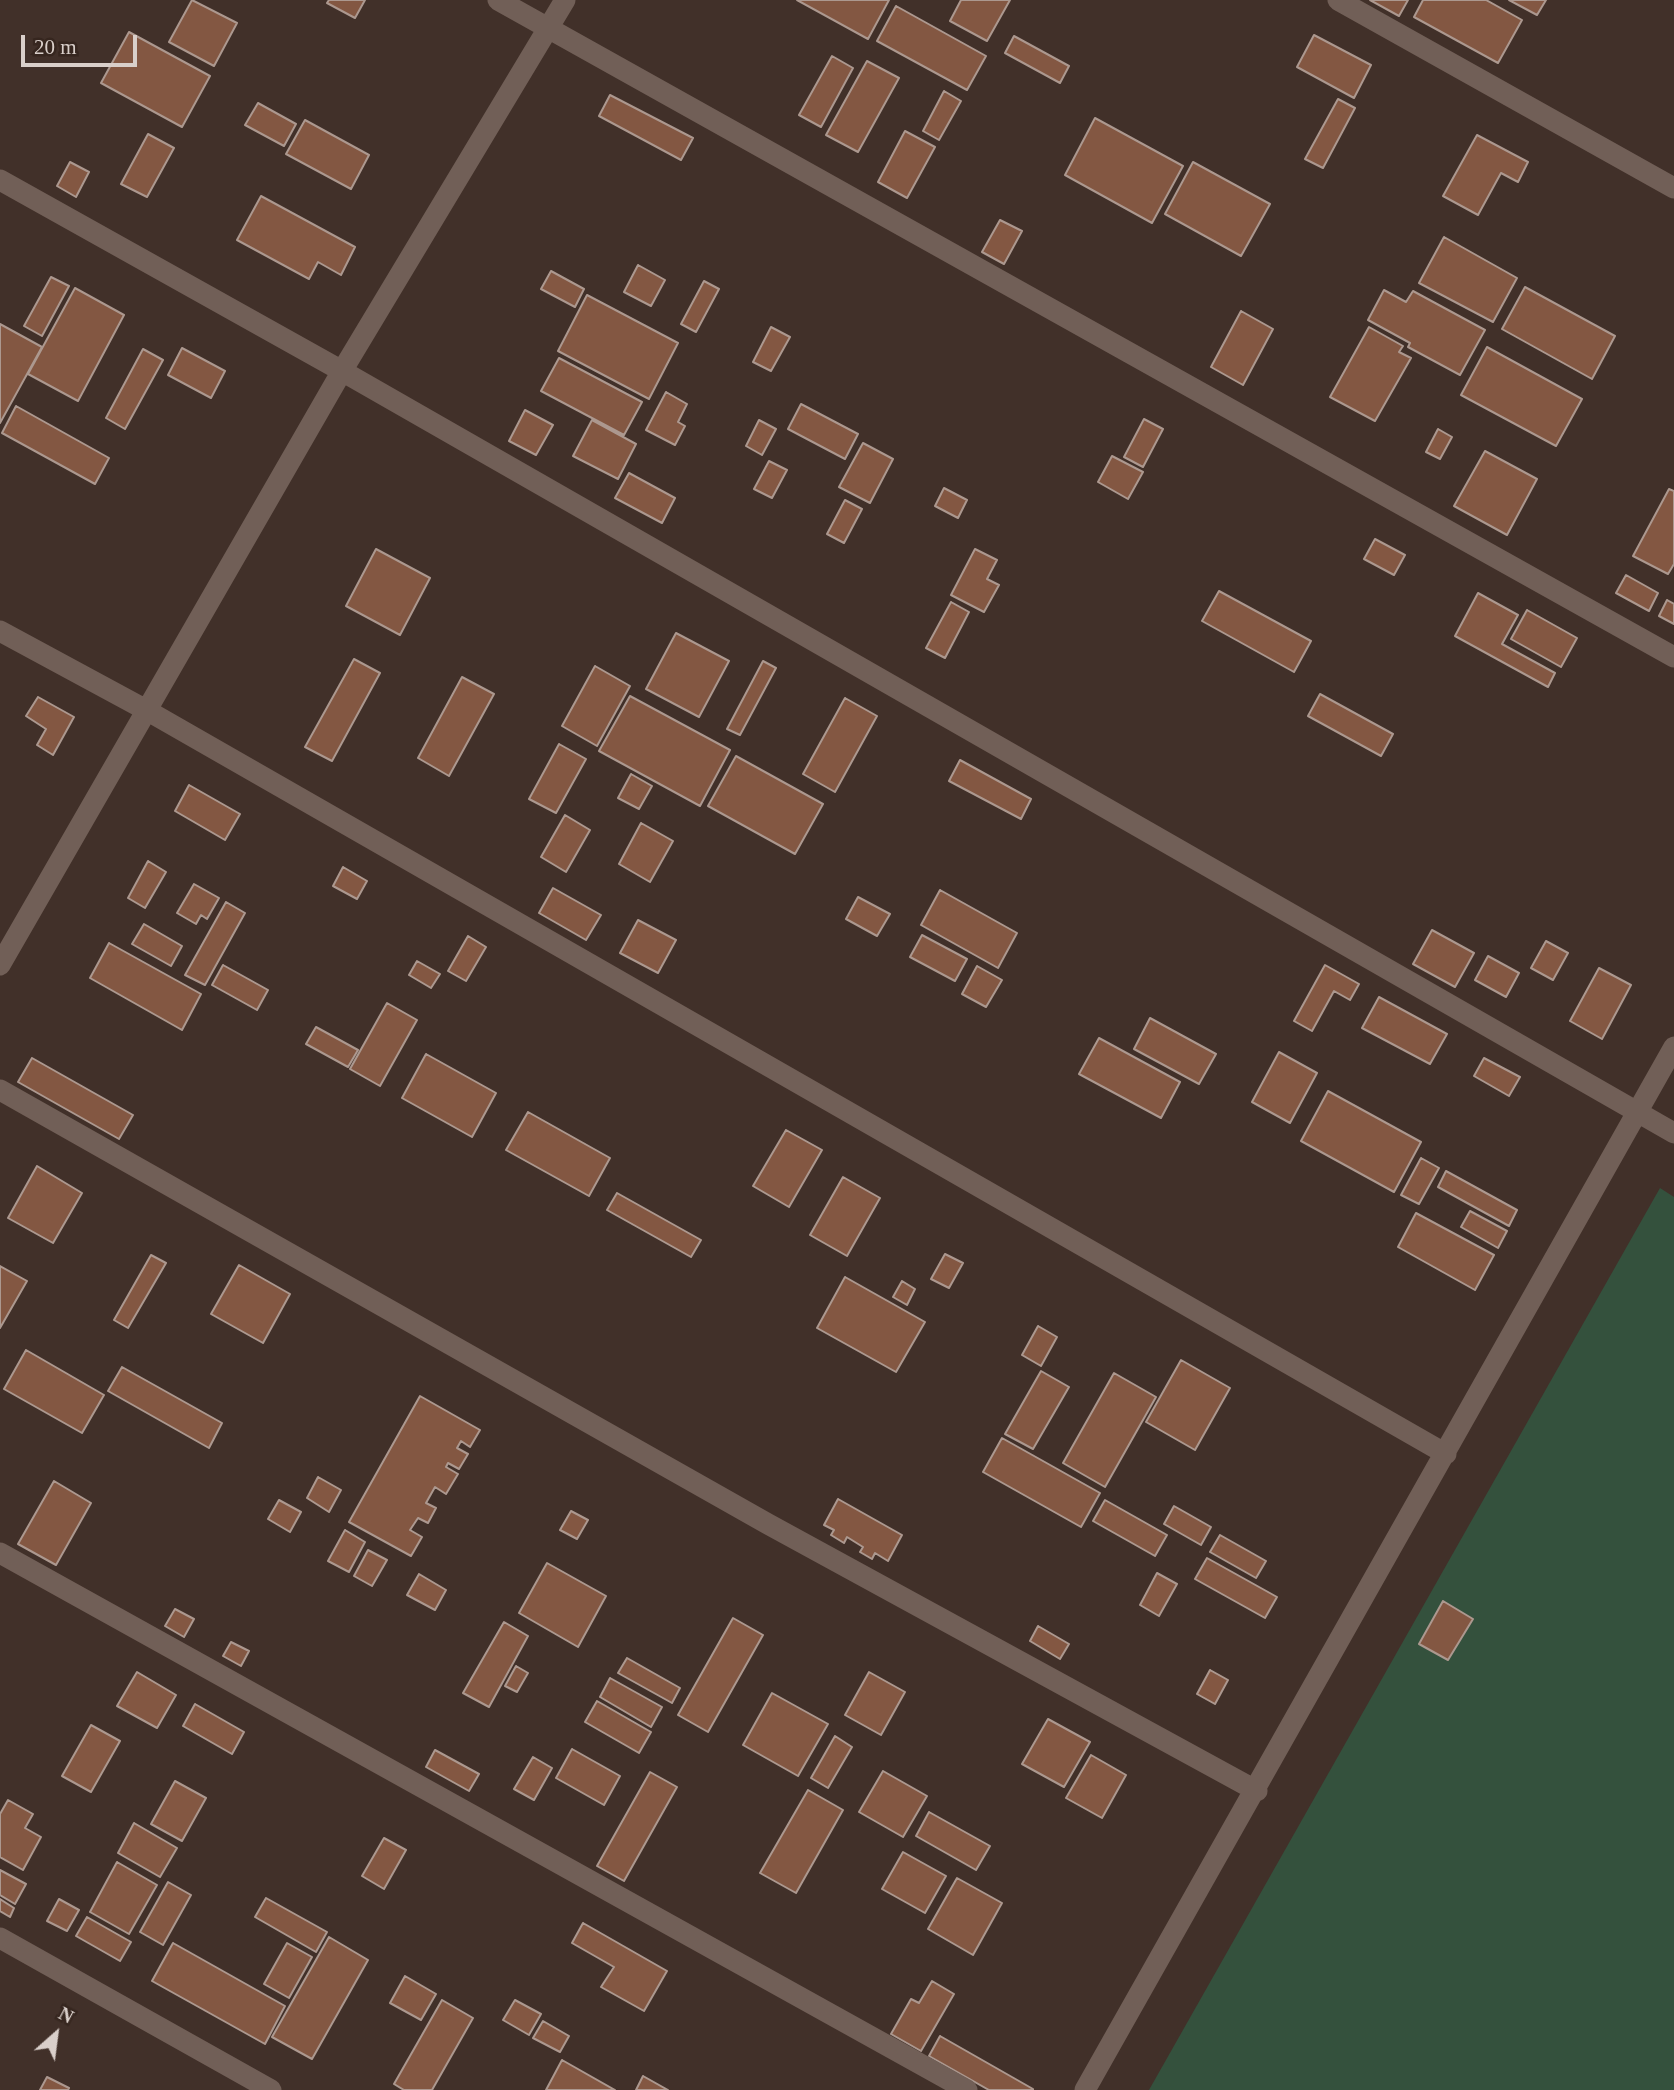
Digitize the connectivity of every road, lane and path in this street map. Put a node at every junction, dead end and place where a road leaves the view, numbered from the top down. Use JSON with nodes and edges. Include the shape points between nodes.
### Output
{"nodes":[{"id":1,"x":498,"y":0,"type":"edge"},
{"id":2,"x":565,"y":0,"type":"edge"},
{"id":3,"x":1338,"y":0,"type":"edge"},
{"id":4,"x":549,"y":28,"type":"junction"},
{"id":5,"x":0,"y":180,"type":"edge"},
{"id":6,"x":1674,"y":188,"type":"edge"},
{"id":7,"x":342,"y":371,"type":"junction"},
{"id":8,"x":0,"y":631,"type":"edge"},
{"id":9,"x":1674,"y":657,"type":"edge"},
{"id":10,"x":148,"y":711,"type":"junction"},
{"id":11,"x":0,"y":965,"type":"edge"},
{"id":12,"x":1674,"y":1047,"type":"edge"},
{"id":13,"x":0,"y":1090,"type":"edge"},
{"id":14,"x":1638,"y":1112,"type":"junction"},
{"id":15,"x":1674,"y":1133,"type":"edge"},
{"id":16,"x":1446,"y":1454,"type":"junction"},
{"id":17,"x":0,"y":1553,"type":"edge"},
{"id":18,"x":1256,"y":1791,"type":"junction"},
{"id":19,"x":0,"y":1938,"type":"edge"},
{"id":20,"x":248,"y":2084,"type":"edge"},
{"id":21,"x":271,"y":2090,"type":"edge"},
{"id":22,"x":967,"y":2090,"type":"edge"},
{"id":23,"x":1085,"y":2090,"type":"edge"}],
"edges":[{"from":1,"to":4,"type":"street"},
{"from":2,"to":4,"type":"street"},
{"from":3,"to":6,"type":"street"},
{"from":4,"to":7,"type":"street"},
{"from":4,"to":9,"type":"street"},
{"from":5,"to":7,"type":"street"},
{"from":7,"to":10,"type":"street"},
{"from":7,"to":14,"type":"street"},
{"from":8,"to":10,"type":"street"},
{"from":10,"to":11,"type":"street"},
{"from":10,"to":16,"type":"street"},
{"from":12,"to":14,"type":"street"},
{"from":13,"to":18,"type":"street","via":[[768,1524]]},
{"from":14,"to":15,"type":"street"},
{"from":14,"to":16,"type":"street"},
{"from":16,"to":18,"type":"street"},
{"from":17,"to":22,"type":"street"},
{"from":18,"to":23,"type":"street"},
{"from":19,"to":20,"type":"street"},
{"from":20,"to":21,"type":"street"}]}
